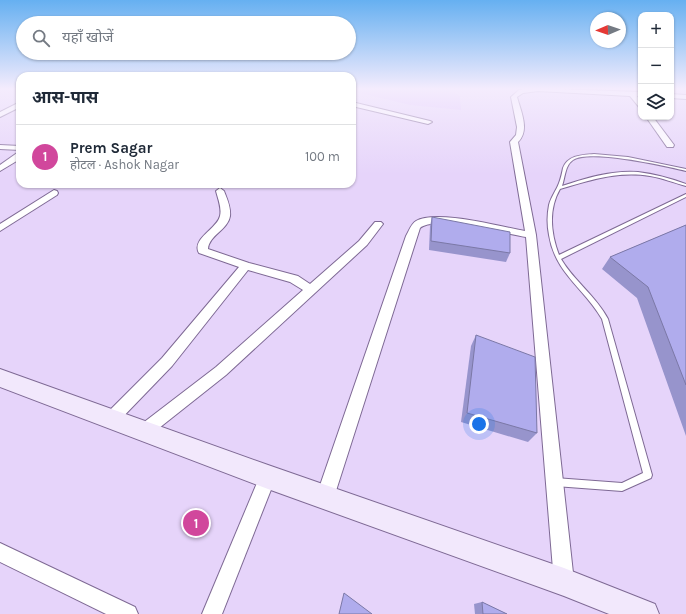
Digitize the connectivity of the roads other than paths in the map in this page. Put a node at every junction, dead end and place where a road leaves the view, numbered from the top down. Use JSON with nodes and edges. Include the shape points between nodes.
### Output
{"nodes":[{"id":1,"x":405,"y":117,"type":"edge"},
{"id":2,"x":519,"y":117,"type":"edge"},
{"id":3,"x":651,"y":120,"type":"edge"},
{"id":4,"x":428,"y":122,"type":"dead end"},
{"id":5,"x":670,"y":145,"type":"dead end"},
{"id":6,"x":0,"y":147,"type":"edge"},
{"id":7,"x":16,"y":148,"type":"edge"},
{"id":8,"x":16,"y":158,"type":"edge"},
{"id":9,"x":0,"y":169,"type":"edge"},
{"id":10,"x":686,"y":170,"type":"edge"},
{"id":11,"x":686,"y":185,"type":"edge"},
{"id":12,"x":560,"y":188,"type":"junction"},
{"id":13,"x":220,"y":191,"type":"dead end"},
{"id":14,"x":54,"y":193,"type":"dead end"},
{"id":15,"x":686,"y":195,"type":"edge"},
{"id":16,"x":378,"y":224,"type":"dead end"},
{"id":17,"x":0,"y":228,"type":"edge"},
{"id":18,"x":531,"y":235,"type":"junction"},
{"id":19,"x":558,"y":258,"type":"junction"},
{"id":20,"x":246,"y":266,"type":"junction"},
{"id":21,"x":312,"y":290,"type":"junction"},
{"id":22,"x":0,"y":378,"type":"edge"},
{"id":23,"x":111,"y":419,"type":"junction"},
{"id":24,"x":144,"y":431,"type":"junction"},
{"id":25,"x":268,"y":477,"type":"junction"},
{"id":26,"x":554,"y":482,"type":"junction"},
{"id":27,"x":325,"y":497,"type":"junction"},
{"id":28,"x":0,"y":552,"type":"edge"},
{"id":29,"x":564,"y":582,"type":"junction"},
{"id":30,"x":128,"y":614,"type":"edge"},
{"id":31,"x":212,"y":614,"type":"edge"},
{"id":32,"x":644,"y":614,"type":"edge"}],
"edges":[{"from":1,"to":4,"type":"street"},
{"from":2,"to":18,"type":"street","via":[[520,136],[514,142],[514,148]]},
{"from":3,"to":5,"type":"street"},
{"from":6,"to":7,"type":"street"},
{"from":8,"to":9,"type":"street"},
{"from":10,"to":12,"type":"lane","via":[[608,156],[580,156],[566,165]]},
{"from":11,"to":12,"type":"lane","via":[[632,172],[602,174]]},
{"from":12,"to":19,"type":"lane","via":[[554,193],[550,216]]},
{"from":13,"to":20,"type":"street","via":[[225,217],[219,228],[203,245],[203,251]]},
{"from":14,"to":17,"type":"street"},
{"from":15,"to":19,"type":"lane"},
{"from":16,"to":21,"type":"street","via":[[358,248]]},
{"from":18,"to":26,"type":"street"},
{"from":18,"to":27,"type":"street","via":[[442,221],[422,222],[416,226],[408,243]]},
{"from":19,"to":26,"type":"lane","via":[[596,304],[605,319],[648,475],[622,487]]},
{"from":20,"to":21,"type":"street","via":[[294,279]]},
{"from":20,"to":23,"type":"street","via":[[166,362]]},
{"from":21,"to":24,"type":"street","via":[[221,371]]},
{"from":22,"to":23,"type":"street"},
{"from":23,"to":24,"type":"street"},
{"from":24,"to":25,"type":"street"},
{"from":25,"to":27,"type":"street"},
{"from":25,"to":31,"type":"street"},
{"from":26,"to":29,"type":"street"},
{"from":27,"to":29,"type":"street"},
{"from":28,"to":30,"type":"street"},
{"from":29,"to":32,"type":"street"}]}
